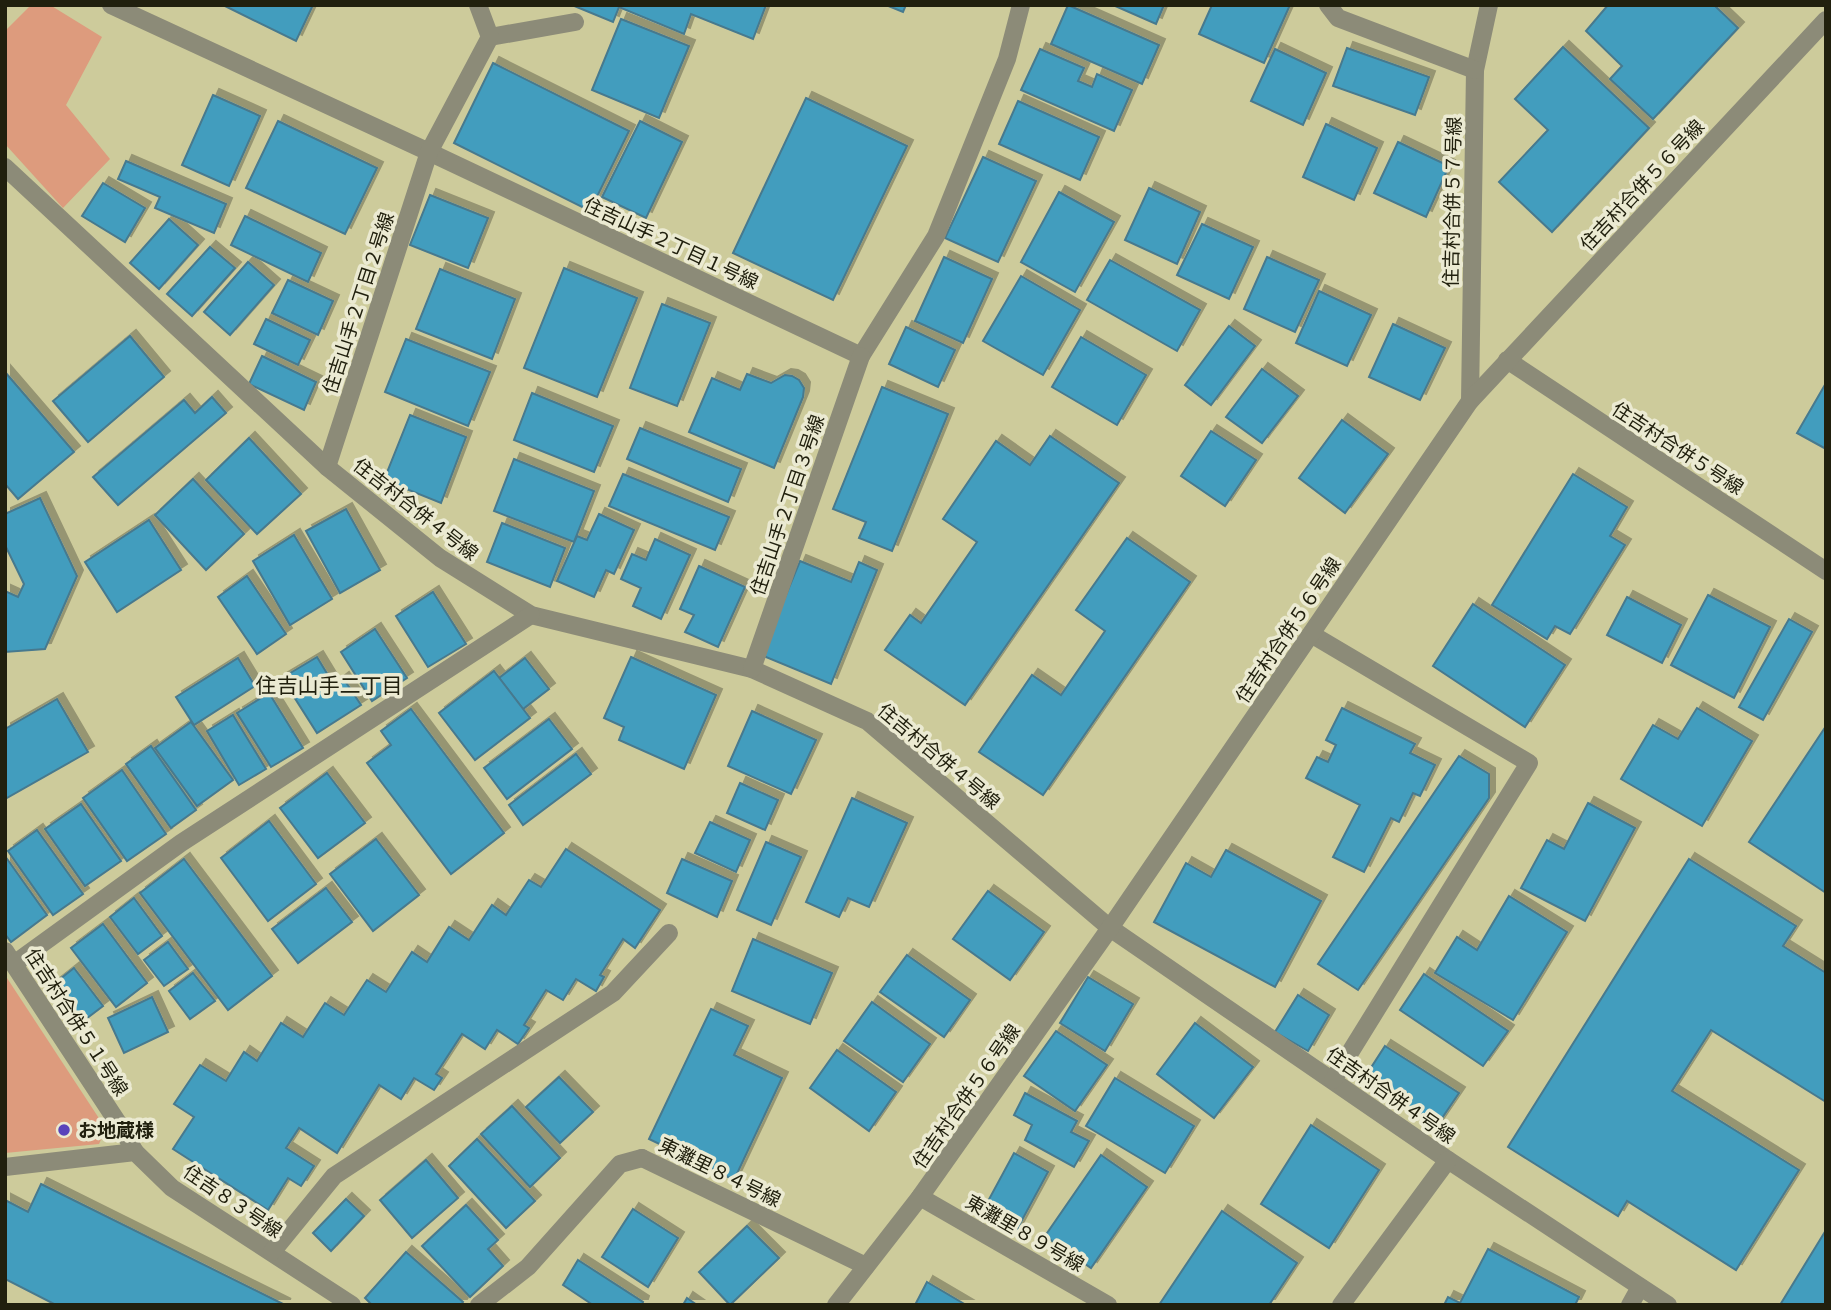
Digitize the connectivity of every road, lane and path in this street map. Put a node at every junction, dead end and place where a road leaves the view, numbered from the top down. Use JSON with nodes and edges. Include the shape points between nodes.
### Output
{"nodes":[{"id":1,"x":111,"y":5,"type":"edge"},
{"id":2,"x":478,"y":5,"type":"edge"},
{"id":3,"x":1021,"y":5,"type":"edge"},
{"id":4,"x":1328,"y":5,"type":"edge"},
{"id":5,"x":1489,"y":5,"type":"edge"},
{"id":6,"x":1826,"y":20,"type":"edge"},
{"id":7,"x":575,"y":22,"type":"dead end"},
{"id":8,"x":490,"y":37,"type":"junction"},
{"id":9,"x":1475,"y":70,"type":"junction"},
{"id":10,"x":429,"y":152,"type":"junction"},
{"id":11,"x":5,"y":167,"type":"edge"},
{"id":12,"x":861,"y":356,"type":"junction"},
{"id":13,"x":1507,"y":360,"type":"junction"},
{"id":14,"x":1470,"y":401,"type":"junction"},
{"id":15,"x":327,"y":467,"type":"junction"},
{"id":16,"x":1826,"y":571,"type":"edge"},
{"id":17,"x":531,"y":615,"type":"junction"},
{"id":18,"x":1311,"y":634,"type":"junction"},
{"id":19,"x":752,"y":669,"type":"junction"},
{"id":20,"x":1110,"y":928,"type":"junction"},
{"id":21,"x":669,"y":933,"type":"dead end"},
{"id":22,"x":10,"y":957,"type":"edge"},
{"id":23,"x":1333,"y":1080,"type":"junction"},
{"id":24,"x":135,"y":1152,"type":"junction"},
{"id":25,"x":1448,"y":1160,"type":"junction"},
{"id":26,"x":5,"y":1167,"type":"edge"},
{"id":27,"x":920,"y":1197,"type":"junction"},
{"id":28,"x":272,"y":1252,"type":"junction"},
{"id":29,"x":866,"y":1266,"type":"junction"},
{"id":30,"x":1640,"y":1287,"type":"junction"},
{"id":31,"x":352,"y":1305,"type":"edge"},
{"id":32,"x":479,"y":1305,"type":"edge"},
{"id":33,"x":836,"y":1305,"type":"edge"},
{"id":34,"x":1108,"y":1305,"type":"edge"},
{"id":35,"x":1341,"y":1305,"type":"edge"},
{"id":36,"x":1630,"y":1305,"type":"edge"},
{"id":37,"x":1668,"y":1305,"type":"edge"}],
"edges":[{"from":1,"to":10,"type":"street","name":"住吉山手２丁目１号線"},
{"from":2,"to":8,"type":"street"},
{"from":3,"to":12,"type":"street","via":[[1007,59],[936,236]]},
{"from":4,"to":9,"type":"street","via":[[1338,18]]},
{"from":5,"to":9,"type":"street","name":"住吉村合併５７号線"},
{"from":6,"to":13,"type":"street","name":"住吉村合併５６号線"},
{"from":7,"to":8,"type":"street"},
{"from":8,"to":10,"type":"street","name":"住吉山手２丁目２号線"},
{"from":9,"to":14,"type":"street","name":"住吉村合併５７号線"},
{"from":10,"to":12,"type":"street","name":"住吉山手２丁目１号線"},
{"from":10,"to":15,"type":"street","name":"住吉山手２丁目２号線"},
{"from":11,"to":15,"type":"street","name":"住吉村合併４号線"},
{"from":12,"to":19,"type":"street","name":"住吉山手２丁目３号線"},
{"from":13,"to":14,"type":"street","name":"住吉村合併５６号線"},
{"from":13,"to":16,"type":"street","name":"住吉村合併５号線"},
{"from":14,"to":18,"type":"street","name":"住吉村合併５６号線"},
{"from":15,"to":17,"type":"street","name":"住吉村合併４号線","via":[[440,558]]},
{"from":17,"to":19,"type":"street","name":"住吉村合併４号線"},
{"from":17,"to":22,"type":"street"},
{"from":18,"to":20,"type":"street","name":"住吉村合併５６号線"},
{"from":18,"to":23,"type":"street","via":[[1529,763]]},
{"from":19,"to":20,"type":"street","name":"住吉村合併４号線","via":[[867,721]]},
{"from":20,"to":23,"type":"street","name":"住吉村合併４号線"},
{"from":20,"to":27,"type":"street","name":"住吉村合併５６号線"},
{"from":21,"to":28,"type":"street","via":[[613,993],[334,1176]]},
{"from":22,"to":24,"type":"street","name":"住吉村合併５１号線"},
{"from":23,"to":25,"type":"street","name":"住吉村合併４号線"},
{"from":24,"to":26,"type":"street"},
{"from":24,"to":28,"type":"street","name":"住吉８３号線","via":[[173,1188]]},
{"from":25,"to":30,"type":"street","name":"住吉村合併４号線"},
{"from":25,"to":35,"type":"street"},
{"from":27,"to":29,"type":"street","name":"住吉村合併５６号線"},
{"from":27,"to":34,"type":"street","name":"東灘里８９号線"},
{"from":28,"to":31,"type":"street","name":"住吉８３号線"},
{"from":29,"to":32,"type":"street","name":"東灘里８４号線","via":[[642,1158],[620,1164],[528,1266]]},
{"from":29,"to":33,"type":"street","name":"住吉村合併５６号線"},
{"from":30,"to":36,"type":"street"},
{"from":30,"to":37,"type":"street","name":"住吉村合併４号線"}]}
